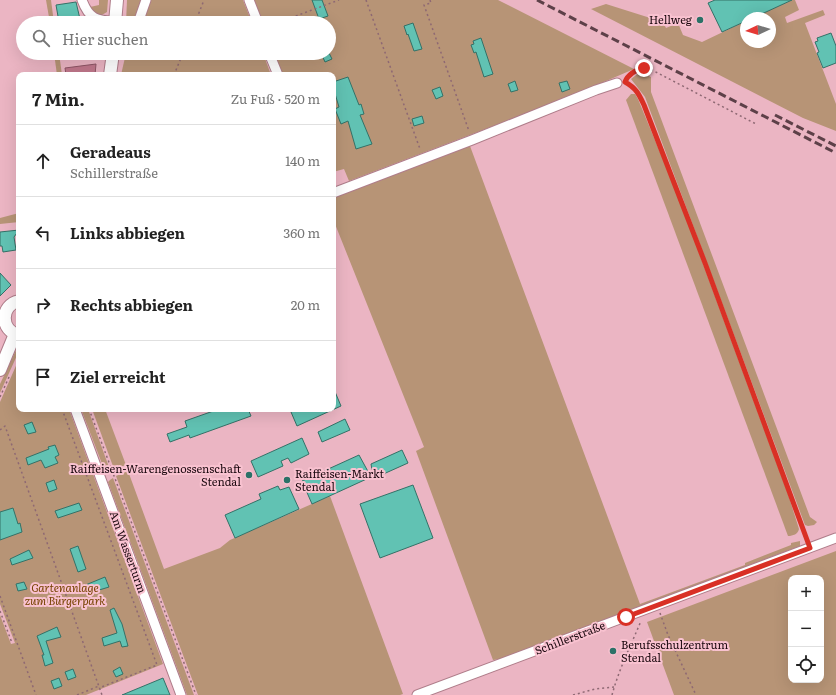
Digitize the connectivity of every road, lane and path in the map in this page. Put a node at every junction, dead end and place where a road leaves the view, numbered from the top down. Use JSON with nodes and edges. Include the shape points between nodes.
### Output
{"nodes":[{"id":1,"x":82,"y":0,"type":"edge"},
{"id":2,"x":117,"y":0,"type":"edge"},
{"id":3,"x":146,"y":0,"type":"edge"},
{"id":4,"x":204,"y":0,"type":"edge"},
{"id":5,"x":249,"y":0,"type":"edge"},
{"id":6,"x":339,"y":0,"type":"edge"},
{"id":7,"x":366,"y":0,"type":"edge"},
{"id":8,"x":430,"y":0,"type":"edge"},
{"id":9,"x":90,"y":16,"type":"edge"},
{"id":10,"x":116,"y":16,"type":"edge"},
{"id":11,"x":140,"y":16,"type":"edge"},
{"id":12,"x":198,"y":16,"type":"edge"},
{"id":13,"x":255,"y":16,"type":"edge"},
{"id":14,"x":296,"y":16,"type":"edge"},
{"id":15,"x":112,"y":60,"type":"edge"},
{"id":16,"x":180,"y":60,"type":"edge"},
{"id":17,"x":272,"y":60,"type":"edge"},
{"id":18,"x":110,"y":72,"type":"edge"},
{"id":19,"x":175,"y":72,"type":"edge"},
{"id":20,"x":277,"y":72,"type":"edge"},
{"id":21,"x":621,"y":83,"type":"junction"},
{"id":22,"x":756,"y":124,"type":"dead end"},
{"id":23,"x":472,"y":140,"type":"junction"},
{"id":24,"x":423,"y":159,"type":"junction"},
{"id":25,"x":336,"y":192,"type":"edge"},
{"id":26,"x":16,"y":302,"type":"edge"},
{"id":27,"x":2,"y":311,"type":"edge"},
{"id":28,"x":16,"y":334,"type":"edge"},
{"id":29,"x":16,"y":337,"type":"edge"},
{"id":30,"x":0,"y":370,"type":"edge"},
{"id":31,"x":63,"y":412,"type":"edge"},
{"id":32,"x":76,"y":412,"type":"edge"},
{"id":33,"x":90,"y":412,"type":"edge"},
{"id":34,"x":0,"y":430,"type":"edge"},
{"id":35,"x":836,"y":538,"type":"edge"},
{"id":36,"x":810,"y":548,"type":"junction"},
{"id":37,"x":0,"y":596,"type":"edge"},
{"id":38,"x":0,"y":611,"type":"edge"},
{"id":39,"x":659,"y":611,"type":"dead end"},
{"id":40,"x":643,"y":617,"type":"dead end"},
{"id":41,"x":12,"y":643,"type":"dead end"},
{"id":42,"x":614,"y":686,"type":"junction"},
{"id":43,"x":99,"y":687,"type":"junction"},
{"id":44,"x":36,"y":695,"type":"edge"},
{"id":45,"x":77,"y":695,"type":"edge"},
{"id":46,"x":102,"y":695,"type":"edge"},
{"id":47,"x":181,"y":695,"type":"edge"},
{"id":48,"x":196,"y":695,"type":"edge"},
{"id":49,"x":417,"y":695,"type":"edge"},
{"id":50,"x":573,"y":695,"type":"edge"},
{"id":51,"x":612,"y":695,"type":"edge"},
{"id":52,"x":696,"y":695,"type":"edge"}],
"edges":[{"from":1,"to":9,"type":"street"},
{"from":2,"to":10,"type":"main road"},
{"from":3,"to":11,"type":"street"},
{"from":4,"to":12,"type":"path"},
{"from":5,"to":13,"type":"street"},
{"from":6,"to":14,"type":"path"},
{"from":7,"to":24,"type":"path"},
{"from":8,"to":23,"type":"path","via":[[431,3],[424,5]]},
{"from":15,"to":18,"type":"main road"},
{"from":16,"to":19,"type":"path"},
{"from":17,"to":20,"type":"street"},
{"from":21,"to":22,"type":"path","via":[[637,70],[650,69]]},
{"from":21,"to":23,"type":"street","via":[[596,90]]},
{"from":21,"to":36,"type":"path","via":[[633,87],[639,94],[705,263]]},
{"from":23,"to":24,"type":"street"},
{"from":24,"to":25,"type":"street"},
{"from":26,"to":27,"type":"main road"},
{"from":27,"to":28,"type":"main road","via":[[5,325]]},
{"from":29,"to":30,"type":"main road"},
{"from":31,"to":43,"type":"path","via":[[157,665]]},
{"from":32,"to":47,"type":"street","name":"Am Wasserturm"},
{"from":33,"to":48,"type":"path"},
{"from":34,"to":43,"type":"path","via":[[5,426]]},
{"from":35,"to":36,"type":"street","name":"Schillerstraße"},
{"from":36,"to":49,"type":"street","name":"Schillerstraße"},
{"from":37,"to":44,"type":"path"},
{"from":38,"to":41,"type":"path"},
{"from":39,"to":52,"type":"path"},
{"from":40,"to":42,"type":"path"},
{"from":42,"to":50,"type":"path"},
{"from":42,"to":51,"type":"path"},
{"from":43,"to":45,"type":"path"},
{"from":43,"to":46,"type":"path"}]}
